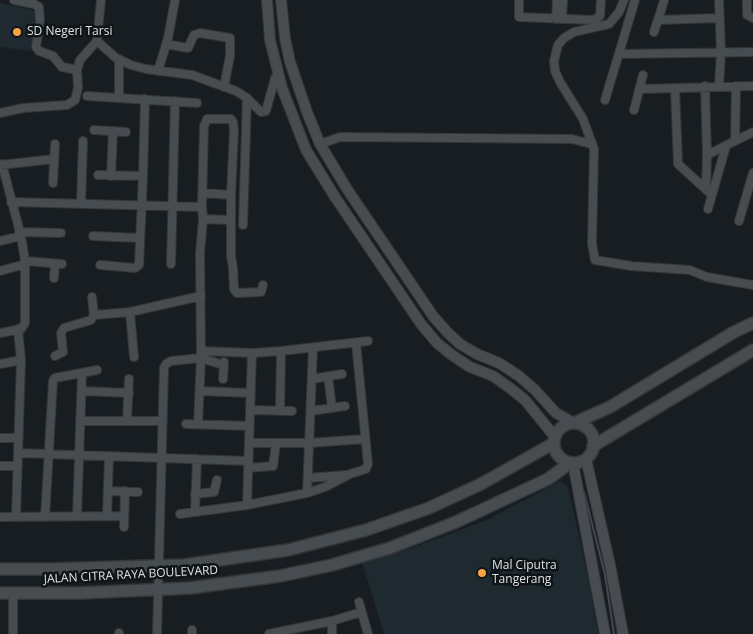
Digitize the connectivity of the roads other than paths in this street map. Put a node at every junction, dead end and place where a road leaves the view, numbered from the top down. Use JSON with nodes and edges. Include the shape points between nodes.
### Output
{"nodes":[{"id":1,"x":16,"y":0,"type":"edge"},
{"id":2,"x":101,"y":0,"type":"edge"},
{"id":3,"x":175,"y":0,"type":"edge"},
{"id":4,"x":267,"y":0,"type":"edge"},
{"id":5,"x":281,"y":0,"type":"edge"},
{"id":6,"x":519,"y":0,"type":"edge"},
{"id":7,"x":557,"y":0,"type":"edge"},
{"id":8,"x":563,"y":0,"type":"edge"},
{"id":9,"x":601,"y":0,"type":"edge"},
{"id":10,"x":624,"y":0,"type":"edge"},
{"id":11,"x":635,"y":0,"type":"edge"},
{"id":12,"x":719,"y":0,"type":"edge"},
{"id":13,"x":747,"y":0,"type":"edge"},
{"id":14,"x":664,"y":2,"type":"dead end"},
{"id":15,"x":719,"y":18,"type":"junction"},
{"id":16,"x":753,"y":18,"type":"edge"},
{"id":17,"x":559,"y":19,"type":"junction"},
{"id":18,"x":658,"y":20,"type":"junction"},
{"id":19,"x":654,"y":32,"type":"dead end"},
{"id":20,"x":97,"y":41,"type":"junction"},
{"id":21,"x":166,"y":44,"type":"junction"},
{"id":22,"x":721,"y":52,"type":"junction"},
{"id":23,"x":753,"y":52,"type":"edge"},
{"id":24,"x":619,"y":54,"type":"junction"},
{"id":25,"x":119,"y":59,"type":"junction"},
{"id":26,"x":77,"y":70,"type":"junction"},
{"id":27,"x":158,"y":71,"type":"junction"},
{"id":28,"x":643,"y":75,"type":"dead end"},
{"id":29,"x":279,"y":76,"type":"junction"},
{"id":30,"x":705,"y":86,"type":"junction"},
{"id":31,"x":719,"y":86,"type":"junction"},
{"id":32,"x":736,"y":86,"type":"junction"},
{"id":33,"x":753,"y":86,"type":"edge"},
{"id":34,"x":224,"y":87,"type":"junction"},
{"id":35,"x":675,"y":88,"type":"junction"},
{"id":36,"x":640,"y":89,"type":"junction"},
{"id":37,"x":87,"y":96,"type":"dead end"},
{"id":38,"x":119,"y":97,"type":"junction"},
{"id":39,"x":247,"y":98,"type":"junction"},
{"id":40,"x":144,"y":99,"type":"junction"},
{"id":41,"x":605,"y":100,"type":"dead end"},
{"id":42,"x":175,"y":101,"type":"junction"},
{"id":43,"x":197,"y":103,"type":"dead end"},
{"id":44,"x":634,"y":110,"type":"dead end"},
{"id":45,"x":0,"y":113,"type":"edge"},
{"id":46,"x":94,"y":130,"type":"dead end"},
{"id":47,"x":113,"y":131,"type":"junction"},
{"id":48,"x":126,"y":132,"type":"dead end"},
{"id":49,"x":753,"y":132,"type":"edge"},
{"id":50,"x":83,"y":141,"type":"dead end"},
{"id":51,"x":735,"y":142,"type":"junction"},
{"id":52,"x":55,"y":144,"type":"dead end"},
{"id":53,"x":320,"y":144,"type":"junction"},
{"id":54,"x":591,"y":144,"type":"junction"},
{"id":55,"x":726,"y":146,"type":"junction"},
{"id":56,"x":306,"y":150,"type":"junction"},
{"id":57,"x":707,"y":155,"type":"junction"},
{"id":58,"x":54,"y":159,"type":"junction"},
{"id":59,"x":1,"y":165,"type":"edge"},
{"id":60,"x":753,"y":173,"type":"edge"},
{"id":61,"x":98,"y":175,"type":"dead end"},
{"id":62,"x":111,"y":176,"type":"junction"},
{"id":63,"x":143,"y":176,"type":"junction"},
{"id":64,"x":53,"y":184,"type":"dead end"},
{"id":65,"x":706,"y":189,"type":"junction"},
{"id":66,"x":748,"y":190,"type":"junction"},
{"id":67,"x":203,"y":193,"type":"junction"},
{"id":68,"x":231,"y":195,"type":"junction"},
{"id":69,"x":712,"y":195,"type":"junction"},
{"id":70,"x":11,"y":202,"type":"junction"},
{"id":71,"x":753,"y":202,"type":"edge"},
{"id":72,"x":81,"y":204,"type":"junction"},
{"id":73,"x":141,"y":206,"type":"junction"},
{"id":74,"x":173,"y":206,"type":"junction"},
{"id":75,"x":202,"y":208,"type":"junction"},
{"id":76,"x":708,"y":209,"type":"dead end"},
{"id":77,"x":203,"y":219,"type":"junction"},
{"id":78,"x":230,"y":220,"type":"junction"},
{"id":79,"x":739,"y":221,"type":"dead end"},
{"id":80,"x":242,"y":225,"type":"dead end"},
{"id":81,"x":61,"y":233,"type":"dead end"},
{"id":82,"x":20,"y":234,"type":"junction"},
{"id":83,"x":93,"y":236,"type":"dead end"},
{"id":84,"x":139,"y":238,"type":"junction"},
{"id":85,"x":0,"y":241,"type":"edge"},
{"id":86,"x":25,"y":263,"type":"junction"},
{"id":87,"x":170,"y":264,"type":"dead end"},
{"id":88,"x":100,"y":265,"type":"dead end"},
{"id":89,"x":0,"y":270,"type":"edge"},
{"id":90,"x":54,"y":278,"type":"dead end"},
{"id":91,"x":753,"y":284,"type":"edge"},
{"id":92,"x":264,"y":285,"type":"dead end"},
{"id":93,"x":200,"y":296,"type":"junction"},
{"id":94,"x":92,"y":297,"type":"dead end"},
{"id":95,"x":130,"y":312,"type":"junction"},
{"id":96,"x":94,"y":315,"type":"junction"},
{"id":97,"x":753,"y":323,"type":"edge"},
{"id":98,"x":18,"y":329,"type":"junction"},
{"id":99,"x":0,"y":333,"type":"edge"},
{"id":100,"x":368,"y":341,"type":"dead end"},
{"id":101,"x":356,"y":343,"type":"junction"},
{"id":102,"x":313,"y":348,"type":"junction"},
{"id":103,"x":753,"y":350,"type":"edge"},
{"id":104,"x":282,"y":351,"type":"junction"},
{"id":105,"x":224,"y":352,"type":"junction"},
{"id":106,"x":252,"y":353,"type":"junction"},
{"id":107,"x":202,"y":355,"type":"junction"},
{"id":108,"x":55,"y":356,"type":"dead end"},
{"id":109,"x":134,"y":357,"type":"dead end"},
{"id":110,"x":21,"y":360,"type":"junction"},
{"id":111,"x":0,"y":364,"type":"edge"},
{"id":112,"x":223,"y":365,"type":"junction"},
{"id":113,"x":97,"y":370,"type":"dead end"},
{"id":114,"x":82,"y":373,"type":"junction"},
{"id":115,"x":342,"y":374,"type":"dead end"},
{"id":116,"x":328,"y":376,"type":"junction"},
{"id":117,"x":129,"y":379,"type":"dead end"},
{"id":118,"x":223,"y":379,"type":"dead end"},
{"id":119,"x":312,"y":379,"type":"junction"},
{"id":120,"x":82,"y":391,"type":"junction"},
{"id":121,"x":200,"y":391,"type":"junction"},
{"id":122,"x":129,"y":393,"type":"junction"},
{"id":123,"x":250,"y":393,"type":"junction"},
{"id":124,"x":345,"y":406,"type":"dead end"},
{"id":125,"x":332,"y":408,"type":"junction"},
{"id":126,"x":250,"y":410,"type":"junction"},
{"id":127,"x":280,"y":411,"type":"junction"},
{"id":128,"x":292,"y":411,"type":"dead end"},
{"id":129,"x":311,"y":411,"type":"junction"},
{"id":130,"x":127,"y":420,"type":"junction"},
{"id":131,"x":80,"y":421,"type":"junction"},
{"id":132,"x":162,"y":421,"type":"junction"},
{"id":133,"x":574,"y":423,"type":"junction"},
{"id":134,"x":186,"y":424,"type":"dead end"},
{"id":135,"x":198,"y":424,"type":"junction"},
{"id":136,"x":249,"y":426,"type":"junction"},
{"id":137,"x":0,"y":438,"type":"edge"},
{"id":138,"x":19,"y":438,"type":"junction"},
{"id":139,"x":365,"y":439,"type":"junction"},
{"id":140,"x":554,"y":440,"type":"junction"},
{"id":141,"x":249,"y":443,"type":"junction"},
{"id":142,"x":310,"y":443,"type":"junction"},
{"id":143,"x":276,"y":444,"type":"junction"},
{"id":144,"x":593,"y":446,"type":"junction"},
{"id":145,"x":19,"y":453,"type":"junction"},
{"id":146,"x":48,"y":454,"type":"junction"},
{"id":147,"x":79,"y":455,"type":"junction"},
{"id":148,"x":109,"y":456,"type":"junction"},
{"id":149,"x":161,"y":458,"type":"junction"},
{"id":150,"x":197,"y":459,"type":"junction"},
{"id":151,"x":586,"y":459,"type":"junction"},
{"id":152,"x":572,"y":463,"type":"junction"},
{"id":153,"x":248,"y":464,"type":"junction"},
{"id":154,"x":0,"y":466,"type":"edge"},
{"id":155,"x":18,"y":466,"type":"junction"},
{"id":156,"x":350,"y":474,"type":"junction"},
{"id":157,"x":308,"y":478,"type":"junction"},
{"id":158,"x":217,"y":480,"type":"dead end"},
{"id":159,"x":108,"y":491,"type":"junction"},
{"id":160,"x":125,"y":492,"type":"junction"},
{"id":161,"x":138,"y":492,"type":"dead end"},
{"id":162,"x":307,"y":493,"type":"junction"},
{"id":163,"x":196,"y":494,"type":"junction"},
{"id":164,"x":247,"y":505,"type":"junction"},
{"id":165,"x":195,"y":512,"type":"junction"},
{"id":166,"x":180,"y":514,"type":"dead end"},
{"id":167,"x":77,"y":516,"type":"junction"},
{"id":168,"x":107,"y":516,"type":"junction"},
{"id":169,"x":124,"y":516,"type":"junction"},
{"id":170,"x":0,"y":517,"type":"edge"},
{"id":171,"x":16,"y":517,"type":"junction"},
{"id":172,"x":45,"y":517,"type":"junction"},
{"id":173,"x":124,"y":527,"type":"dead end"},
{"id":174,"x":158,"y":565,"type":"junction"},
{"id":175,"x":0,"y":569,"type":"edge"},
{"id":176,"x":158,"y":590,"type":"junction"},
{"id":177,"x":0,"y":593,"type":"edge"},
{"id":178,"x":13,"y":593,"type":"junction"},
{"id":179,"x":358,"y":602,"type":"dead end"},
{"id":180,"x":361,"y":612,"type":"junction"},
{"id":181,"x":332,"y":621,"type":"junction"},
{"id":182,"x":298,"y":631,"type":"edge"},
{"id":183,"x":13,"y":634,"type":"edge"},
{"id":184,"x":157,"y":634,"type":"edge"},
{"id":185,"x":269,"y":634,"type":"edge"},
{"id":186,"x":332,"y":634,"type":"edge"},
{"id":187,"x":368,"y":634,"type":"edge"},
{"id":188,"x":605,"y":634,"type":"edge"},
{"id":189,"x":623,"y":634,"type":"edge"}],
"edges":[{"from":1,"to":26,"type":"street","via":[[34,4],[40,9],[36,40],[39,51],[53,56],[62,67]]},
{"from":2,"to":20,"type":"street"},
{"from":3,"to":21,"type":"street"},
{"from":4,"to":29,"type":"street","via":[[270,40]]},
{"from":5,"to":53,"type":"street","via":[[290,62]]},
{"from":6,"to":17,"type":"street","via":[[519,17]]},
{"from":7,"to":17,"type":"street"},
{"from":8,"to":17,"type":"street"},
{"from":9,"to":17,"type":"street","via":[[598,19]]},
{"from":10,"to":54,"type":"street","via":[[609,24],[574,32],[564,38],[554,54],[555,71],[583,119]]},
{"from":11,"to":24,"type":"street"},
{"from":12,"to":15,"type":"street"},
{"from":13,"to":16,"type":"street","via":[[747,15]]},
{"from":14,"to":18,"type":"street"},
{"from":15,"to":18,"type":"street"},
{"from":15,"to":22,"type":"street"},
{"from":18,"to":19,"type":"street"},
{"from":20,"to":25,"type":"street"},
{"from":20,"to":26,"type":"street","via":[[80,60]]},
{"from":21,"to":27,"type":"street"},
{"from":21,"to":34,"type":"street","via":[[188,48],[196,33],[230,38]]},
{"from":22,"to":23,"type":"street"},
{"from":22,"to":24,"type":"street"},
{"from":22,"to":31,"type":"street"},
{"from":24,"to":41,"type":"street"},
{"from":25,"to":27,"type":"street"},
{"from":25,"to":38,"type":"street"},
{"from":26,"to":45,"type":"street","via":[[76,98],[70,104]]},
{"from":27,"to":34,"type":"street","via":[[192,75]]},
{"from":28,"to":36,"type":"street"},
{"from":29,"to":39,"type":"street","via":[[275,78],[266,110],[262,112]]},
{"from":29,"to":56,"type":"street"},
{"from":30,"to":31,"type":"street"},
{"from":30,"to":35,"type":"street"},
{"from":30,"to":57,"type":"street"},
{"from":31,"to":32,"type":"street"},
{"from":32,"to":33,"type":"street"},
{"from":32,"to":51,"type":"street"},
{"from":34,"to":39,"type":"street"},
{"from":35,"to":36,"type":"street"},
{"from":35,"to":65,"type":"street","via":[[678,164]]},
{"from":36,"to":44,"type":"street"},
{"from":37,"to":38,"type":"street"},
{"from":38,"to":40,"type":"street"},
{"from":39,"to":80,"type":"street"},
{"from":40,"to":42,"type":"street"},
{"from":40,"to":63,"type":"street"},
{"from":42,"to":43,"type":"street"},
{"from":42,"to":74,"type":"street"},
{"from":46,"to":47,"type":"street"},
{"from":47,"to":48,"type":"street"},
{"from":47,"to":62,"type":"street"},
{"from":49,"to":51,"type":"street"},
{"from":50,"to":72,"type":"street"},
{"from":51,"to":55,"type":"street"},
{"from":52,"to":58,"type":"street"},
{"from":53,"to":54,"type":"street","via":[[340,136],[572,140]]},
{"from":53,"to":56,"type":"street"},
{"from":53,"to":133,"type":"street","via":[[347,189],[447,332],[460,344],[519,376],[556,413]]},
{"from":54,"to":91,"type":"street","via":[[594,149],[592,244],[595,260],[690,270],[707,277]]},
{"from":55,"to":57,"type":"street"},
{"from":55,"to":69,"type":"street"},
{"from":56,"to":140,"type":"street","via":[[372,252],[437,343],[470,367],[510,388],[530,405]]},
{"from":57,"to":65,"type":"street"},
{"from":58,"to":59,"type":"street"},
{"from":58,"to":64,"type":"street"},
{"from":59,"to":70,"type":"street"},
{"from":60,"to":66,"type":"street"},
{"from":61,"to":62,"type":"street"},
{"from":62,"to":63,"type":"street"},
{"from":63,"to":73,"type":"street"},
{"from":65,"to":69,"type":"street"},
{"from":66,"to":71,"type":"street"},
{"from":66,"to":79,"type":"street"},
{"from":67,"to":68,"type":"street"},
{"from":67,"to":68,"type":"street","via":[[204,122],[231,119],[234,130]]},
{"from":67,"to":75,"type":"street"},
{"from":68,"to":78,"type":"street"},
{"from":69,"to":76,"type":"street"},
{"from":70,"to":72,"type":"street"},
{"from":70,"to":82,"type":"street"},
{"from":72,"to":73,"type":"street"},
{"from":73,"to":74,"type":"street"},
{"from":73,"to":84,"type":"street"},
{"from":74,"to":75,"type":"street"},
{"from":74,"to":87,"type":"street"},
{"from":75,"to":77,"type":"street"},
{"from":77,"to":78,"type":"street"},
{"from":77,"to":93,"type":"street"},
{"from":78,"to":92,"type":"street","via":[[235,292],[261,292]]},
{"from":81,"to":82,"type":"street"},
{"from":82,"to":85,"type":"street"},
{"from":82,"to":86,"type":"street"},
{"from":83,"to":84,"type":"street"},
{"from":84,"to":88,"type":"street","via":[[136,268]]},
{"from":86,"to":89,"type":"street"},
{"from":86,"to":90,"type":"street","via":[[59,264]]},
{"from":86,"to":98,"type":"street","via":[[25,323]]},
{"from":93,"to":95,"type":"street"},
{"from":93,"to":107,"type":"street"},
{"from":94,"to":96,"type":"street"},
{"from":95,"to":96,"type":"street"},
{"from":95,"to":109,"type":"street"},
{"from":96,"to":108,"type":"street","via":[[91,320],[64,328],[63,352]]},
{"from":97,"to":133,"type":"main road","via":[[610,407]]},
{"from":98,"to":99,"type":"street"},
{"from":98,"to":110,"type":"street"},
{"from":100,"to":101,"type":"street"},
{"from":101,"to":102,"type":"street"},
{"from":101,"to":139,"type":"street"},
{"from":102,"to":104,"type":"street"},
{"from":102,"to":119,"type":"street"},
{"from":103,"to":144,"type":"main road"},
{"from":104,"to":106,"type":"street"},
{"from":104,"to":127,"type":"street"},
{"from":105,"to":106,"type":"street"},
{"from":105,"to":107,"type":"street"},
{"from":105,"to":112,"type":"street"},
{"from":106,"to":123,"type":"street"},
{"from":107,"to":112,"type":"street"},
{"from":107,"to":121,"type":"street"},
{"from":107,"to":132,"type":"street","via":[[164,366]]},
{"from":110,"to":111,"type":"street"},
{"from":110,"to":138,"type":"street"},
{"from":112,"to":118,"type":"street"},
{"from":113,"to":114,"type":"street"},
{"from":114,"to":120,"type":"street"},
{"from":114,"to":146,"type":"street","via":[[53,379]]},
{"from":115,"to":116,"type":"street"},
{"from":116,"to":119,"type":"street"},
{"from":116,"to":125,"type":"street"},
{"from":117,"to":122,"type":"street"},
{"from":119,"to":129,"type":"street"},
{"from":120,"to":122,"type":"street"},
{"from":120,"to":131,"type":"street"},
{"from":121,"to":123,"type":"street"},
{"from":121,"to":135,"type":"street"},
{"from":122,"to":130,"type":"street"},
{"from":123,"to":126,"type":"street"},
{"from":124,"to":125,"type":"street"},
{"from":125,"to":129,"type":"street"},
{"from":126,"to":127,"type":"street"},
{"from":126,"to":136,"type":"street"},
{"from":127,"to":128,"type":"street"},
{"from":129,"to":142,"type":"street"},
{"from":130,"to":131,"type":"street"},
{"from":130,"to":132,"type":"street"},
{"from":131,"to":147,"type":"street"},
{"from":132,"to":149,"type":"street"},
{"from":133,"to":140,"type":"main road","via":[[562,427]]},
{"from":133,"to":144,"type":"main road","via":[[586,428],[593,439]]},
{"from":134,"to":135,"type":"street"},
{"from":135,"to":136,"type":"street"},
{"from":136,"to":141,"type":"street"},
{"from":137,"to":138,"type":"street"},
{"from":138,"to":145,"type":"street"},
{"from":139,"to":142,"type":"street"},
{"from":139,"to":156,"type":"street","via":[[366,469]]},
{"from":140,"to":152,"type":"main road","via":[[557,454]]},
{"from":140,"to":174,"type":"main road","name":"JALAN CITRA RAYA BOULEVARD","via":[[464,492],[366,530],[269,553]]},
{"from":141,"to":143,"type":"street"},
{"from":141,"to":153,"type":"street"},
{"from":142,"to":143,"type":"street"},
{"from":142,"to":157,"type":"street"},
{"from":143,"to":153,"type":"street","via":[[272,466]]},
{"from":144,"to":151,"type":"main road"},
{"from":145,"to":146,"type":"street"},
{"from":145,"to":155,"type":"street"},
{"from":146,"to":147,"type":"street"},
{"from":146,"to":172,"type":"street"},
{"from":147,"to":148,"type":"street"},
{"from":147,"to":167,"type":"street"},
{"from":148,"to":149,"type":"street"},
{"from":148,"to":159,"type":"street"},
{"from":149,"to":150,"type":"street"},
{"from":149,"to":174,"type":"street"},
{"from":150,"to":153,"type":"street"},
{"from":150,"to":163,"type":"street"},
{"from":151,"to":152,"type":"main road"},
{"from":151,"to":189,"type":"street"},
{"from":152,"to":176,"type":"main road","name":"JALAN CITRA RAYA BOULEVARD","via":[[548,479],[465,519],[367,556],[294,573]]},
{"from":152,"to":188,"type":"street"},
{"from":153,"to":164,"type":"street"},
{"from":154,"to":155,"type":"street"},
{"from":155,"to":171,"type":"street"},
{"from":156,"to":157,"type":"street"},
{"from":156,"to":162,"type":"street"},
{"from":157,"to":162,"type":"street"},
{"from":158,"to":163,"type":"street","via":[[214,492]]},
{"from":159,"to":160,"type":"street"},
{"from":159,"to":168,"type":"street"},
{"from":160,"to":161,"type":"street"},
{"from":160,"to":169,"type":"street"},
{"from":162,"to":164,"type":"street"},
{"from":163,"to":165,"type":"street"},
{"from":164,"to":165,"type":"street"},
{"from":165,"to":166,"type":"street"},
{"from":167,"to":168,"type":"street"},
{"from":167,"to":172,"type":"street"},
{"from":168,"to":169,"type":"street"},
{"from":169,"to":173,"type":"street"},
{"from":170,"to":171,"type":"street"},
{"from":171,"to":172,"type":"street"},
{"from":174,"to":175,"type":"main road","name":"JALAN CITRA RAYA BOULEVARD"},
{"from":174,"to":176,"type":"street"},
{"from":176,"to":178,"type":"main road","name":"JALAN CITRA RAYA BOULEVARD"},
{"from":176,"to":184,"type":"street"},
{"from":177,"to":178,"type":"main road","name":"JALAN CITRA RAYA BOULEVARD"},
{"from":178,"to":183,"type":"street"},
{"from":179,"to":180,"type":"street"},
{"from":180,"to":181,"type":"street"},
{"from":180,"to":187,"type":"street"},
{"from":181,"to":182,"type":"street"},
{"from":181,"to":186,"type":"street"},
{"from":182,"to":185,"type":"street"}]}
